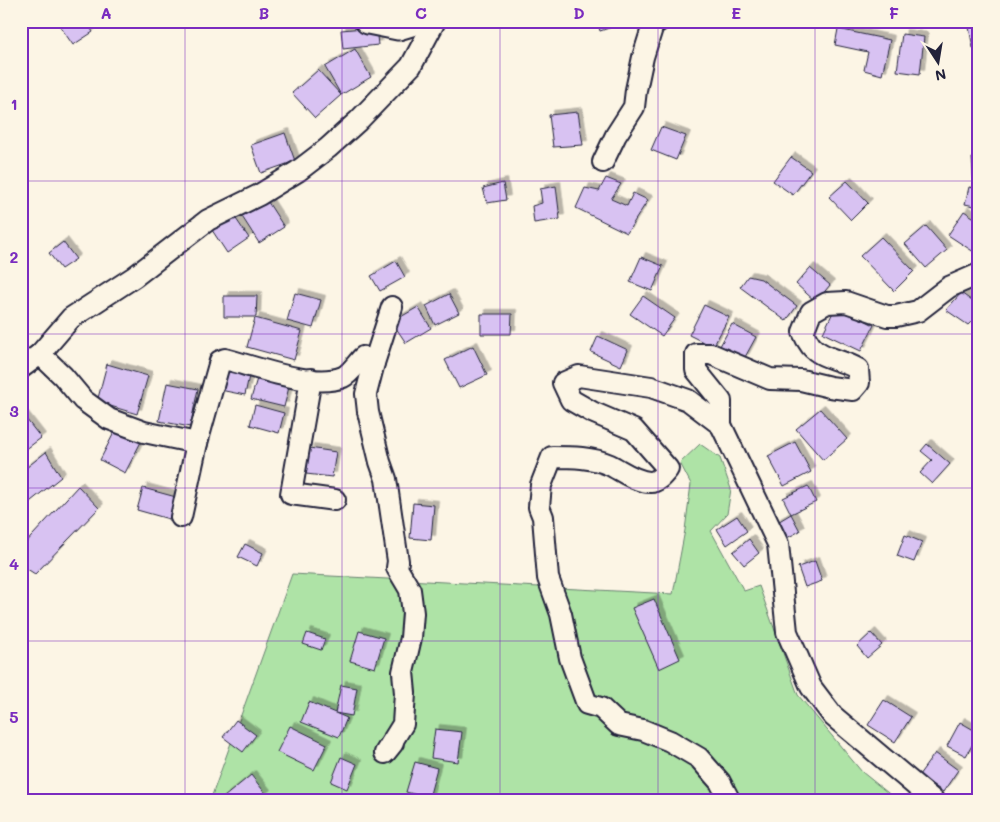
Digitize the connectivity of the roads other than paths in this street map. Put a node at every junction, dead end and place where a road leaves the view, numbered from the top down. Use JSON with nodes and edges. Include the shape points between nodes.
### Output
{"nodes":[{"id":1,"x":368,"y":21,"type":"edge"},
{"id":2,"x":418,"y":21,"type":"edge"},
{"id":3,"x":435,"y":21,"type":"edge"},
{"id":4,"x":659,"y":21,"type":"edge"},
{"id":5,"x":603,"y":162,"type":"dead end"},
{"id":6,"x":979,"y":274,"type":"edge"},
{"id":7,"x":392,"y":307,"type":"dead end"},
{"id":8,"x":40,"y":354,"type":"junction"},
{"id":9,"x":374,"y":363,"type":"junction"},
{"id":10,"x":21,"y":368,"type":"edge"},
{"id":11,"x":311,"y":379,"type":"junction"},
{"id":12,"x":721,"y":425,"type":"junction"},
{"id":13,"x":197,"y":443,"type":"junction"},
{"id":14,"x":334,"y":500,"type":"dead end"},
{"id":15,"x":181,"y":517,"type":"dead end"},
{"id":16,"x":393,"y":743,"type":"dead end"},
{"id":17,"x":730,"y":801,"type":"edge"},
{"id":18,"x":934,"y":801,"type":"edge"}],
"edges":[{"from":1,"to":2,"type":"street","via":[[398,27]]},
{"from":3,"to":8,"type":"street","via":[[411,66],[328,148],[259,195],[208,220],[134,277],[71,318]]},
{"from":4,"to":5,"type":"street","via":[[653,26],[643,57],[634,107]]},
{"from":6,"to":12,"type":"street","via":[[948,287],[918,311],[887,316],[846,302],[827,303],[812,312],[803,332],[811,347],[858,369],[859,383],[853,390],[801,380],[770,379],[711,354],[696,354],[696,370],[722,401]]},
{"from":7,"to":9,"type":"street"},
{"from":8,"to":10,"type":"street"},
{"from":8,"to":13,"type":"street","via":[[83,400],[109,419],[144,432]]},
{"from":9,"to":11,"type":"street","via":[[363,358],[345,377]]},
{"from":9,"to":16,"type":"street","via":[[366,394],[368,412],[386,479],[397,568],[410,590],[413,613],[403,672],[403,724],[385,753]]},
{"from":11,"to":13,"type":"street","via":[[294,378],[225,359],[220,361]]},
{"from":11,"to":14,"type":"street","via":[[291,494]]},
{"from":12,"to":17,"type":"street","via":[[688,400],[650,387],[579,376],[562,383],[572,400],[634,430],[668,469],[661,478],[650,482],[630,476],[609,464],[579,457],[552,457],[541,485],[540,507],[548,578],[561,614],[570,658],[587,704],[601,708],[619,725],[643,730],[700,758],[720,782]]},
{"from":12,"to":18,"type":"street","via":[[778,544],[787,632],[811,688],[833,716]]},
{"from":13,"to":15,"type":"street"}]}
